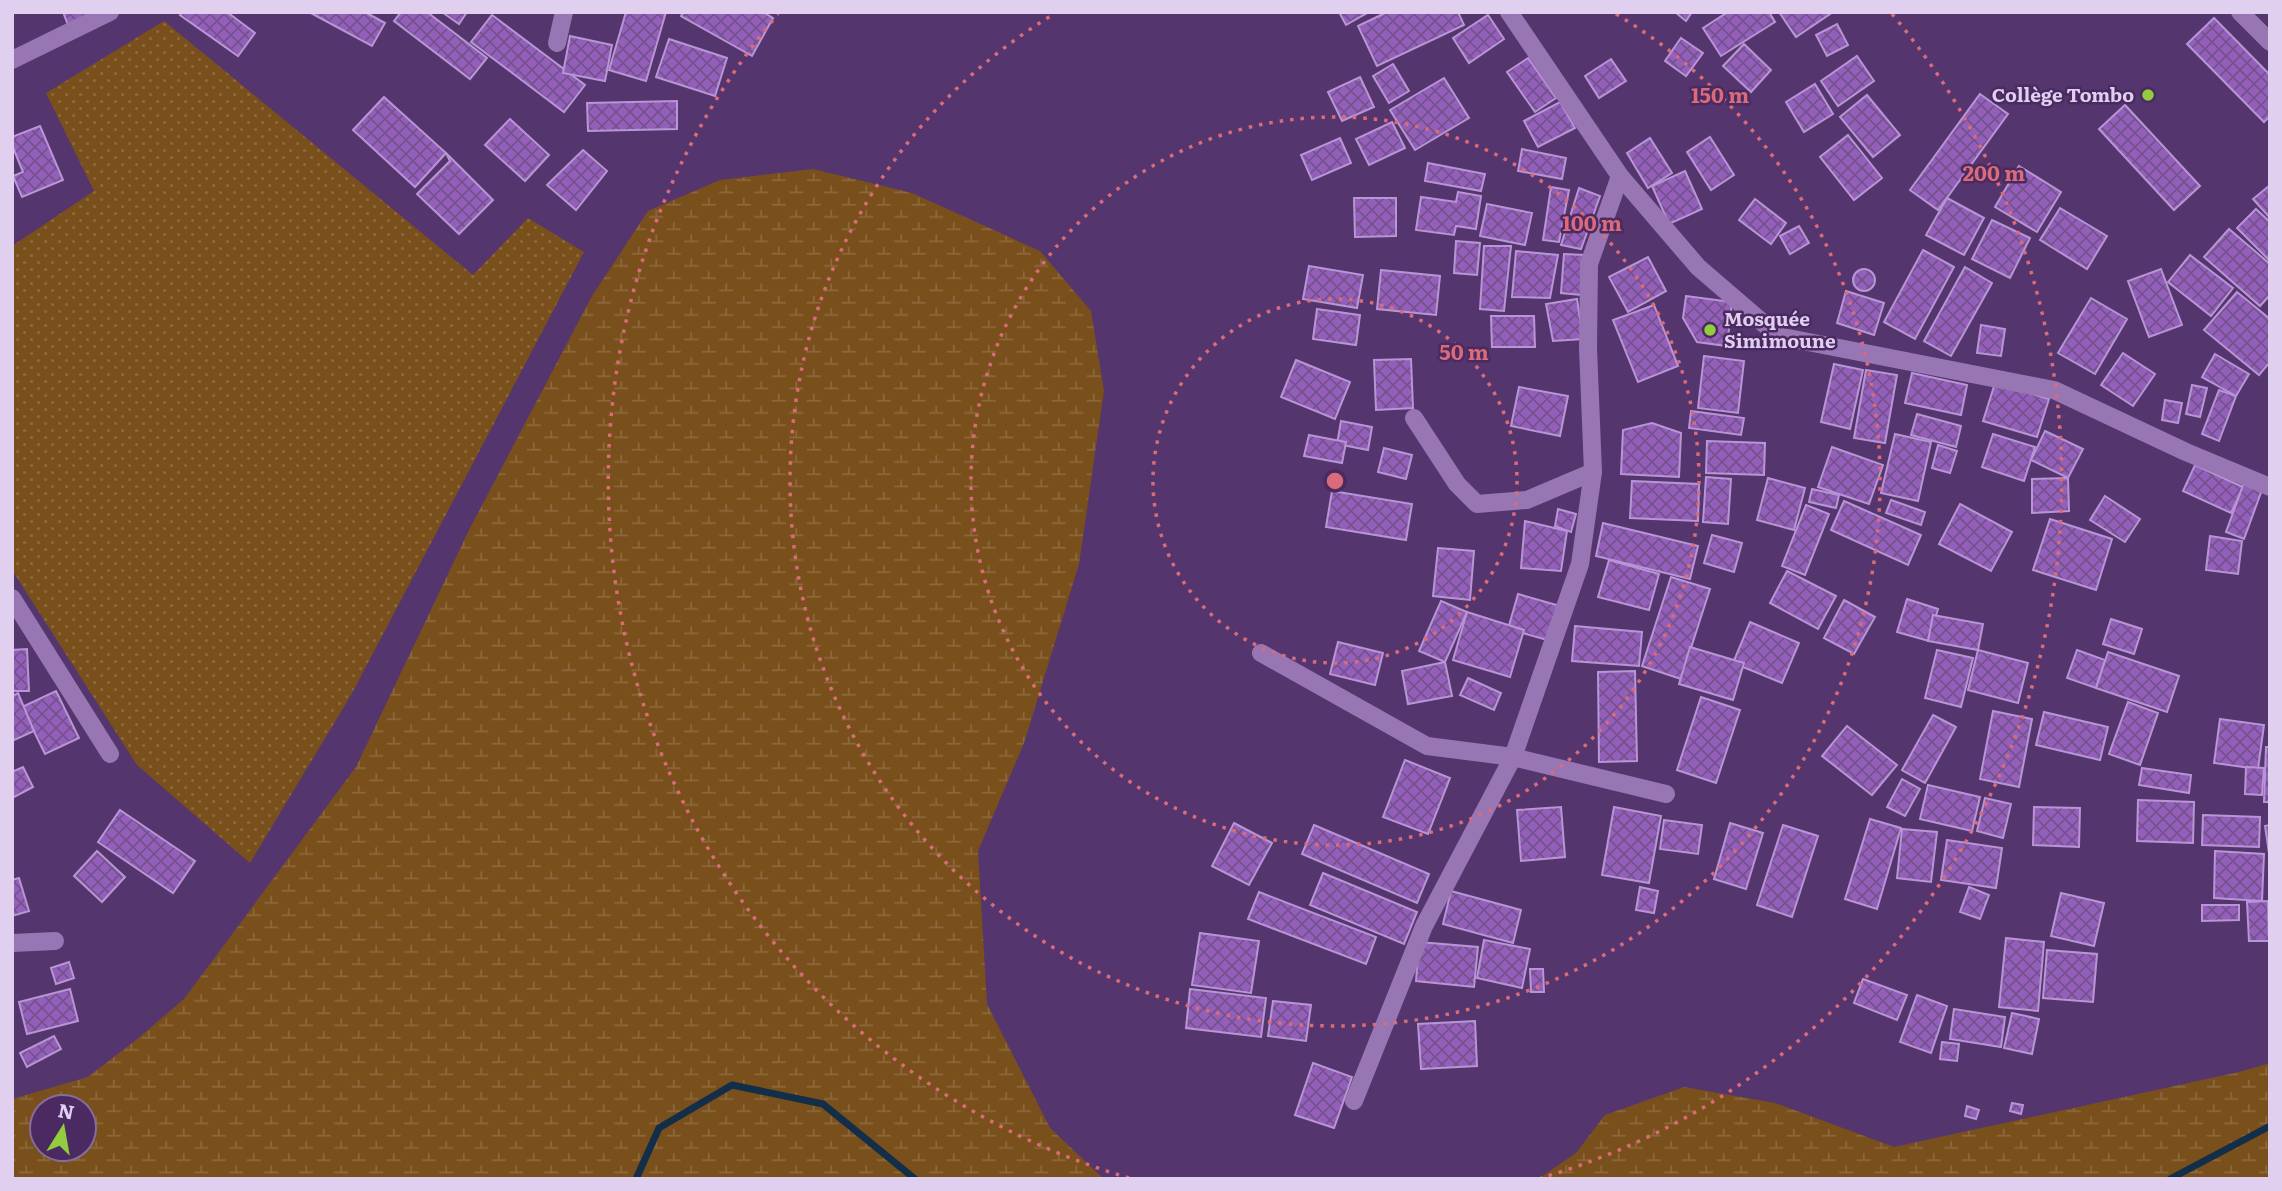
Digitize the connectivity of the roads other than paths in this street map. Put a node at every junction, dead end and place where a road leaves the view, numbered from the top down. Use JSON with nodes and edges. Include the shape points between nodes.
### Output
{"nodes":[{"id":1,"x":110,"y":12,"type":"edge"},
{"id":2,"x":564,"y":12,"type":"edge"},
{"id":3,"x":1509,"y":12,"type":"edge"},
{"id":4,"x":2240,"y":12,"type":"edge"},
{"id":5,"x":2270,"y":42,"type":"edge"},
{"id":6,"x":557,"y":43,"type":"dead end"},
{"id":7,"x":12,"y":60,"type":"edge"},
{"id":8,"x":1620,"y":176,"type":"junction"},
{"id":9,"x":1414,"y":418,"type":"dead end"},
{"id":10,"x":1593,"y":472,"type":"junction"},
{"id":11,"x":2270,"y":487,"type":"edge"},
{"id":12,"x":12,"y":598,"type":"edge"},
{"id":13,"x":1261,"y":653,"type":"dead end"},
{"id":14,"x":110,"y":754,"type":"dead end"},
{"id":15,"x":1513,"y":757,"type":"junction"},
{"id":16,"x":1666,"y":794,"type":"dead end"},
{"id":17,"x":55,"y":941,"type":"dead end"},
{"id":18,"x":12,"y":943,"type":"edge"},
{"id":19,"x":1354,"y":1101,"type":"dead end"}],
"edges":[{"from":1,"to":7,"type":"street"},
{"from":2,"to":6,"type":"street"},
{"from":3,"to":8,"type":"street"},
{"from":4,"to":5,"type":"street"},
{"from":8,"to":10,"type":"street","via":[[1589,264]]},
{"from":8,"to":11,"type":"street","via":[[1698,267],[1778,336],[2054,390]]},
{"from":9,"to":10,"type":"street","via":[[1457,484],[1477,504],[1527,500]]},
{"from":10,"to":15,"type":"street","via":[[1580,564]]},
{"from":12,"to":14,"type":"street"},
{"from":13,"to":15,"type":"street","via":[[1427,746]]},
{"from":15,"to":16,"type":"street"},
{"from":15,"to":19,"type":"street","via":[[1424,926]]},
{"from":17,"to":18,"type":"street"}]}
